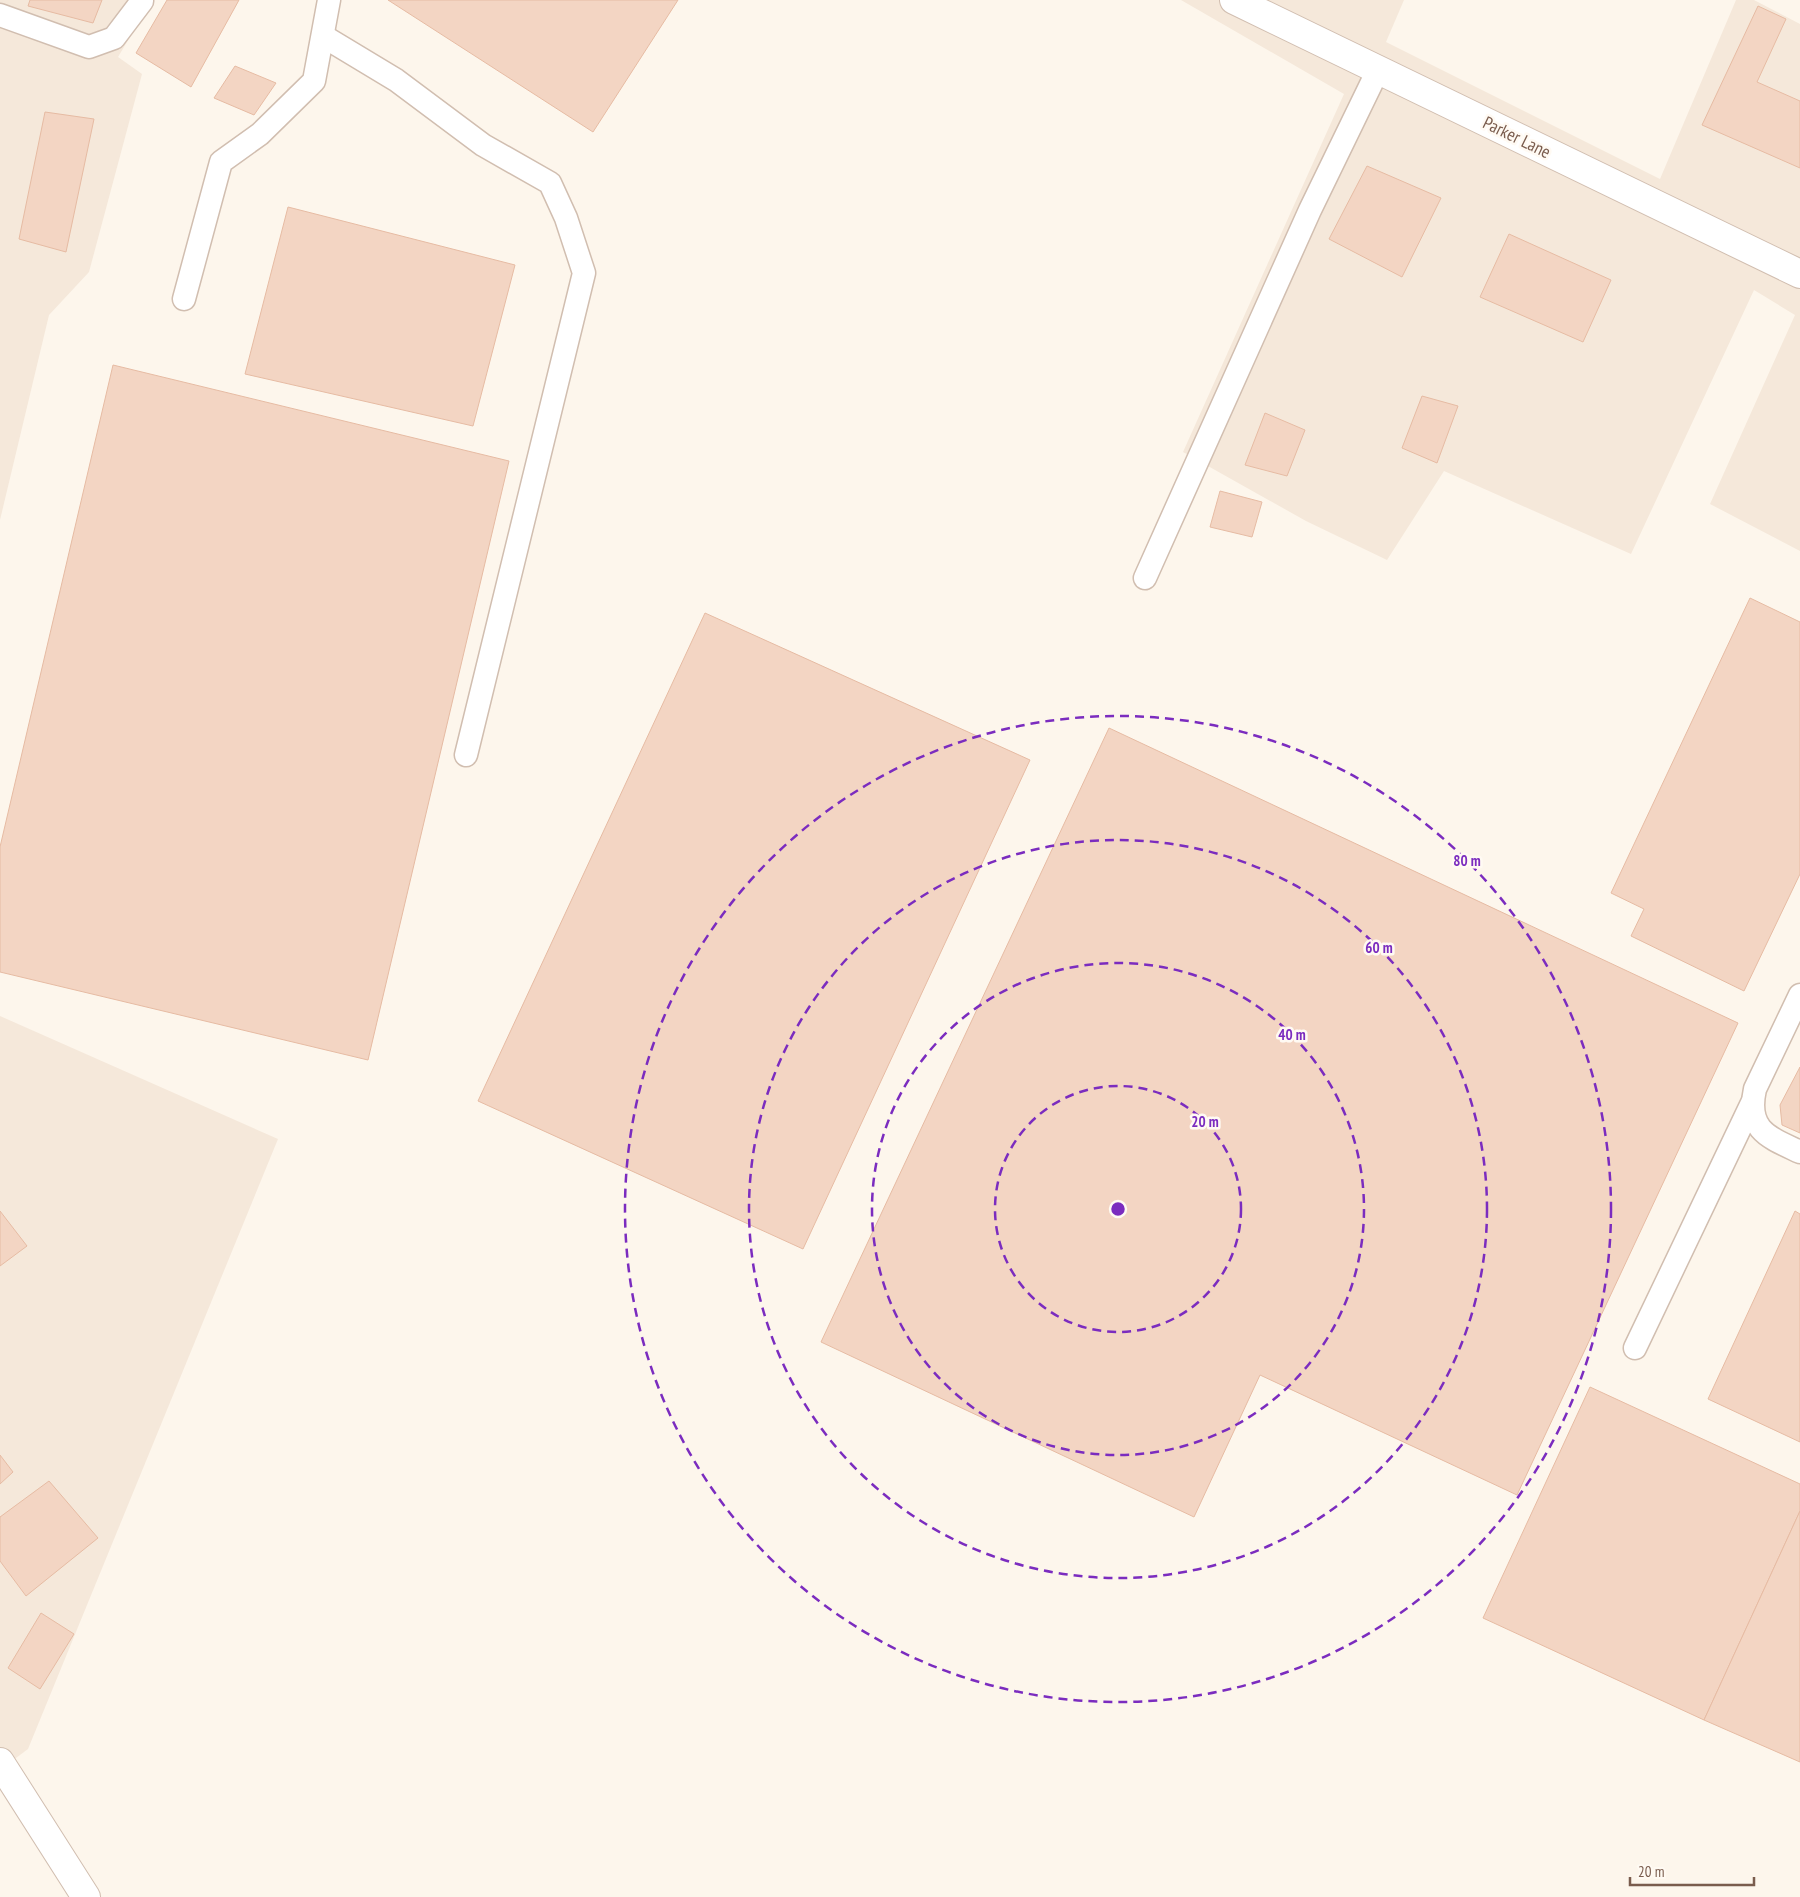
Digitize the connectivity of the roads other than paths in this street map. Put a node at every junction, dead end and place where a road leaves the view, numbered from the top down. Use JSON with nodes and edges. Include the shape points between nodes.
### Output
{"nodes":[{"id":1,"x":330,"y":0,"type":"edge"},
{"id":2,"x":1234,"y":0,"type":"edge"},
{"id":3,"x":142,"y":1,"type":"edge"},
{"id":4,"x":0,"y":16,"type":"edge"},
{"id":5,"x":323,"y":36,"type":"junction"},
{"id":6,"x":1378,"y":70,"type":"junction"},
{"id":7,"x":1800,"y":274,"type":"edge"},
{"id":8,"x":184,"y":299,"type":"dead end"},
{"id":9,"x":1145,"y":578,"type":"dead end"},
{"id":10,"x":466,"y":755,"type":"dead end"},
{"id":11,"x":1800,"y":995,"type":"edge"},
{"id":12,"x":1752,"y":1103,"type":"junction"},
{"id":13,"x":1800,"y":1152,"type":"edge"},
{"id":14,"x":1635,"y":1348,"type":"dead end"},
{"id":15,"x":0,"y":1762,"type":"edge"},
{"id":16,"x":86,"y":1897,"type":"edge"}],
"edges":[{"from":1,"to":5,"type":"lane"},
{"from":2,"to":6,"type":"street","name":"Parker Lane"},
{"from":3,"to":4,"type":"lane","via":[[114,38],[89,46]]},
{"from":5,"to":8,"type":"lane","via":[[314,81],[260,134],[221,162]]},
{"from":5,"to":10,"type":"lane","via":[[396,80],[483,145],[550,183],[566,218],[584,273]]},
{"from":6,"to":7,"type":"street","name":"Parker Lane"},
{"from":6,"to":9,"type":"lane","via":[[1310,210]]},
{"from":11,"to":12,"type":"lane","via":[[1755,1089]]},
{"from":12,"to":13,"type":"lane","via":[[1762,1131],[1769,1138]]},
{"from":12,"to":14,"type":"lane"},
{"from":15,"to":16,"type":"street"}]}
